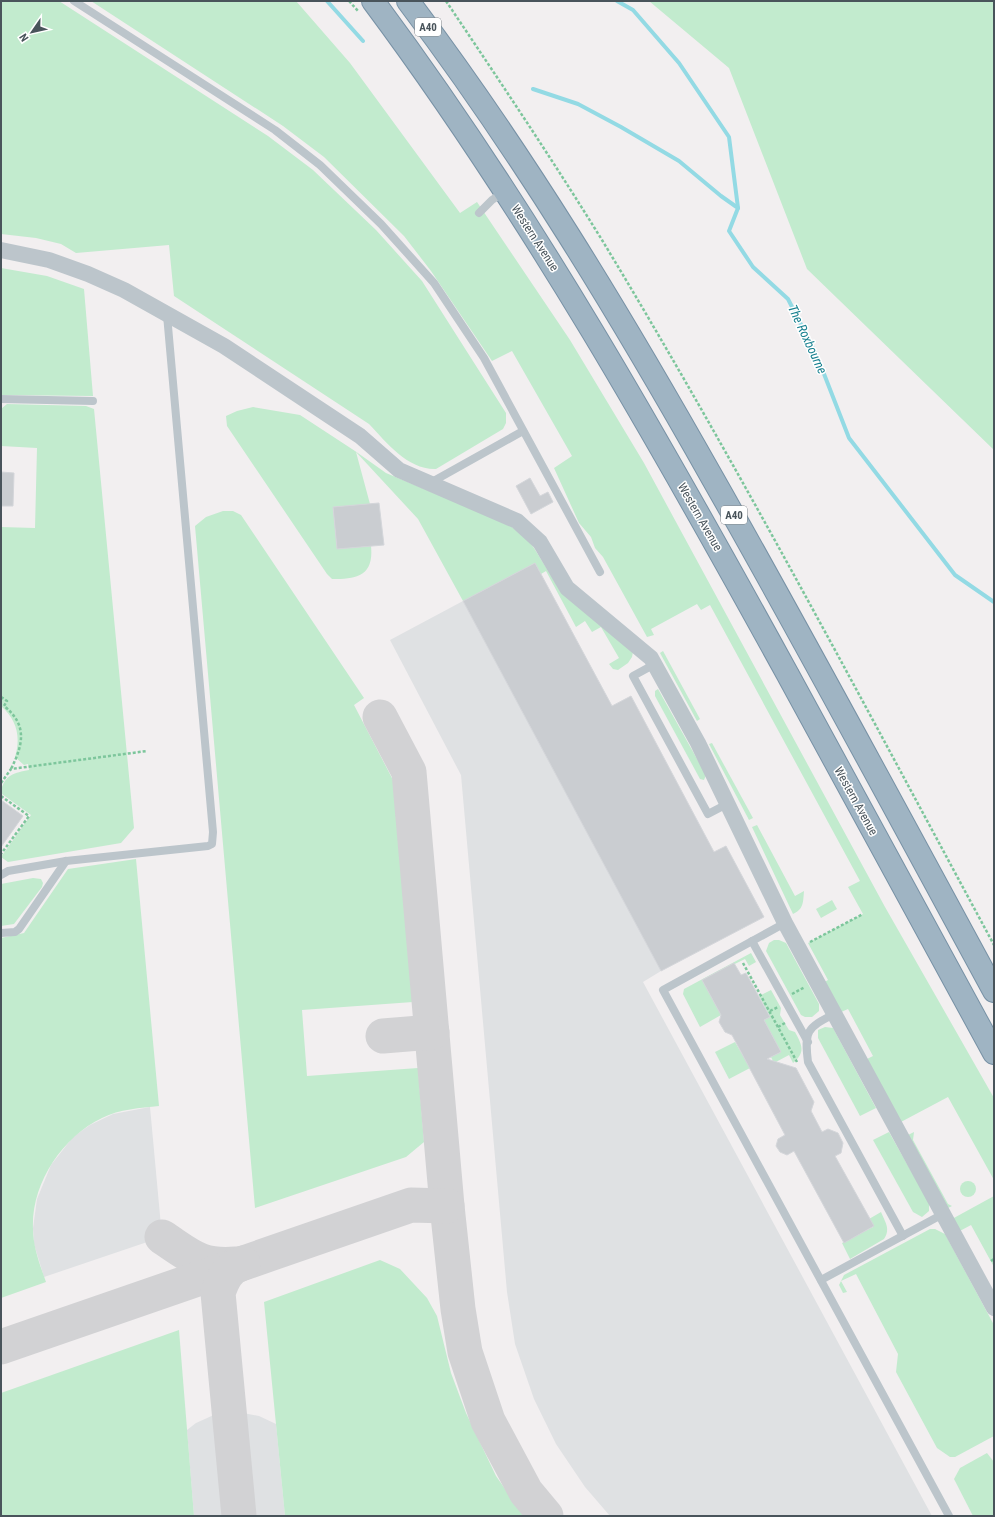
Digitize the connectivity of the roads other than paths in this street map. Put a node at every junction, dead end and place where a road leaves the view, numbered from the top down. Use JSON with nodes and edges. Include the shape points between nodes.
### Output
{"nodes":[{"id":1,"x":74,"y":1,"type":"edge"},
{"id":2,"x":408,"y":1,"type":"edge"},
{"id":3,"x":415,"y":1,"type":"edge"},
{"id":4,"x":367,"y":6,"type":"edge"},
{"id":5,"x":448,"y":54,"type":"junction"},
{"id":6,"x":505,"y":192,"type":"junction"},
{"id":7,"x":479,"y":213,"type":"dead end"},
{"id":8,"x":1,"y":250,"type":"edge"},
{"id":9,"x":167,"y":314,"type":"junction"},
{"id":10,"x":1,"y":399,"type":"edge"},
{"id":11,"x":93,"y":401,"type":"dead end"},
{"id":12,"x":523,"y":431,"type":"junction"},
{"id":13,"x":429,"y":484,"type":"junction"},
{"id":14,"x":600,"y":572,"type":"dead end"},
{"id":15,"x":655,"y":664,"type":"junction"},
{"id":16,"x":727,"y":804,"type":"junction"},
{"id":17,"x":66,"y":862,"type":"junction"},
{"id":18,"x":1,"y":875,"type":"edge"},
{"id":19,"x":785,"y":923,"type":"junction"},
{"id":20,"x":1,"y":933,"type":"edge"},
{"id":21,"x":752,"y":941,"type":"junction"},
{"id":22,"x":994,"y":991,"type":"edge"},
{"id":23,"x":834,"y":1014,"type":"junction"},
{"id":24,"x":808,"y":1042,"type":"junction"},
{"id":25,"x":994,"y":1053,"type":"edge"},
{"id":26,"x":943,"y":1214,"type":"junction"},
{"id":27,"x":903,"y":1236,"type":"junction"},
{"id":28,"x":821,"y":1280,"type":"junction"},
{"id":29,"x":994,"y":1308,"type":"edge"},
{"id":30,"x":949,"y":1516,"type":"edge"}],
"edges":[{"from":1,"to":12,"type":"lane","via":[[275,130],[320,165],[381,224],[434,284],[484,358]]},
{"from":2,"to":5,"type":"highway","number":"A40"},
{"from":3,"to":5,"type":"highway"},
{"from":4,"to":6,"type":"highway","name":"Western Avenue","number":"A40","via":[[391,25]]},
{"from":5,"to":22,"type":"highway","number":"A40","via":[[493,118],[581,255],[660,386],[751,545]]},
{"from":6,"to":7,"type":"lane"},
{"from":6,"to":25,"type":"highway","name":"Western Avenue","number":"A40","via":[[554,266],[722,556]]},
{"from":8,"to":9,"type":"street","via":[[49,260],[88,274]]},
{"from":9,"to":13,"type":"street","via":[[224,346],[360,436],[399,470]]},
{"from":9,"to":17,"type":"lane","via":[[212,844]]},
{"from":10,"to":11,"type":"lane"},
{"from":12,"to":13,"type":"lane"},
{"from":12,"to":14,"type":"lane"},
{"from":13,"to":15,"type":"street","via":[[504,514],[530,531],[540,542],[567,588]]},
{"from":15,"to":16,"type":"street","via":[[698,743]]},
{"from":15,"to":16,"type":"lane","via":[[633,676],[708,814]]},
{"from":16,"to":19,"type":"street"},
{"from":17,"to":18,"type":"lane","via":[[8,871]]},
{"from":17,"to":20,"type":"lane","via":[[19,929]]},
{"from":19,"to":21,"type":"lane"},
{"from":19,"to":23,"type":"street"},
{"from":21,"to":24,"type":"lane"},
{"from":21,"to":28,"type":"lane","via":[[663,990]]},
{"from":23,"to":24,"type":"lane","via":[[812,1026],[808,1031]]},
{"from":23,"to":26,"type":"street"},
{"from":24,"to":27,"type":"lane","via":[[808,1062]]},
{"from":26,"to":27,"type":"lane"},
{"from":26,"to":29,"type":"street"},
{"from":27,"to":28,"type":"lane"},
{"from":28,"to":30,"type":"lane"}]}
